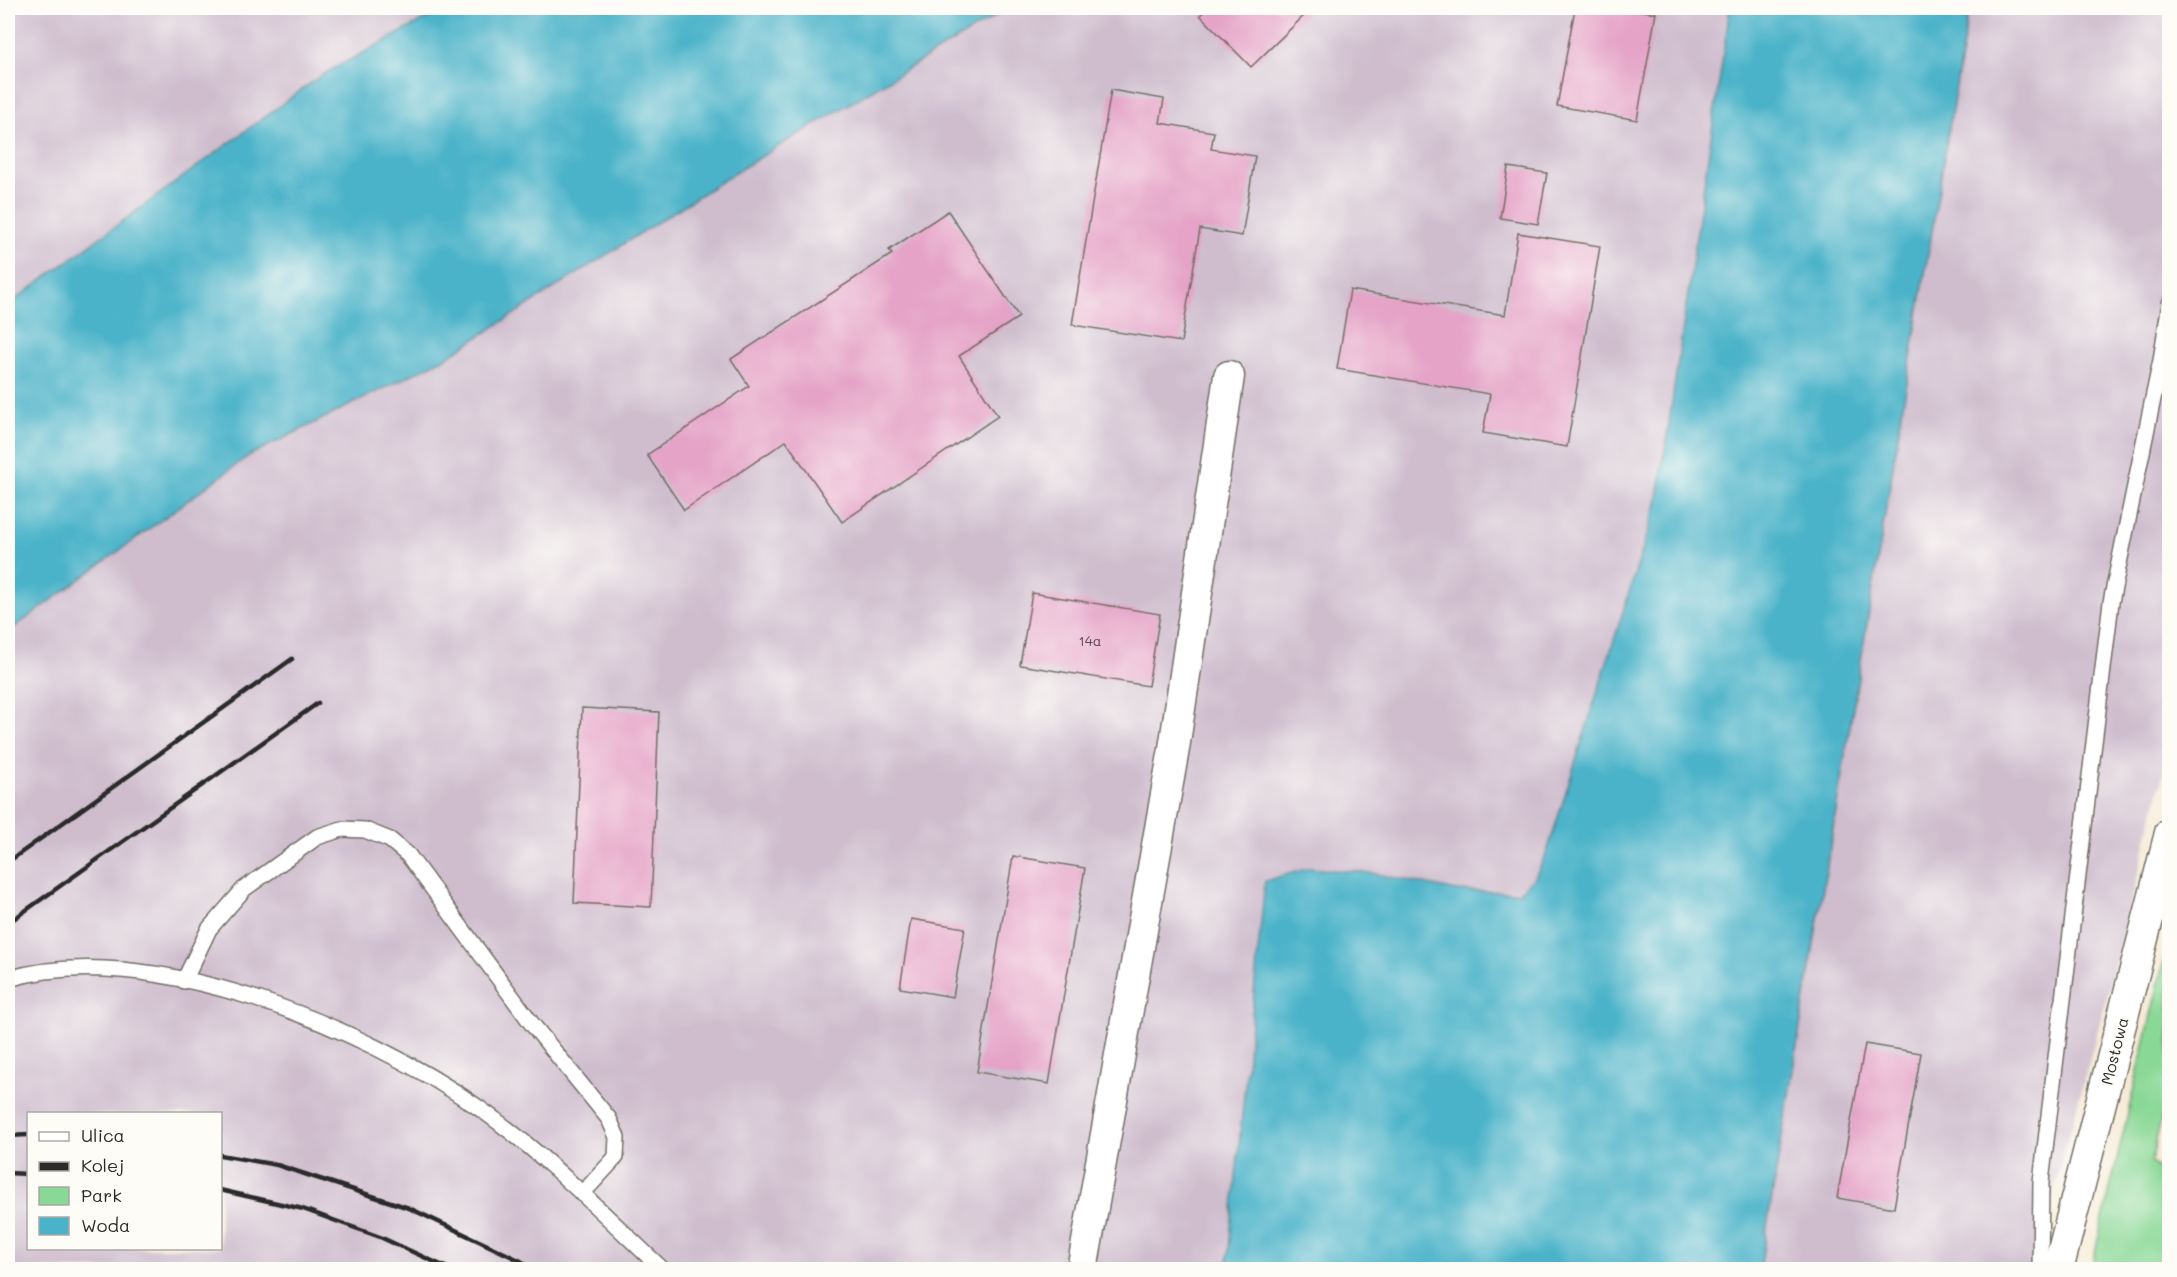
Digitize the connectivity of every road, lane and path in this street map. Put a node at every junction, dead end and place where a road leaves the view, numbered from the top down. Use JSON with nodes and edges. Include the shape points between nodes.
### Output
{"nodes":[{"id":1,"x":2169,"y":303,"type":"edge"},
{"id":2,"x":1229,"y":376,"type":"dead end"},
{"id":3,"x":2169,"y":833,"type":"edge"},
{"id":4,"x":8,"y":979,"type":"edge"},
{"id":5,"x":184,"y":981,"type":"junction"},
{"id":6,"x":582,"y":1194,"type":"junction"},
{"id":7,"x":663,"y":1269,"type":"edge"},
{"id":8,"x":1082,"y":1269,"type":"edge"},
{"id":9,"x":2040,"y":1269,"type":"edge"},
{"id":10,"x":2058,"y":1269,"type":"edge"}],
"edges":[{"from":1,"to":9,"type":"lane","via":[[2111,602],[2041,1182]]},
{"from":2,"to":8,"type":"street","via":[[1172,759]]},
{"from":3,"to":10,"type":"street","name":"Mostowa"},
{"from":4,"to":5,"type":"lane","via":[[29,972],[72,967],[131,970]]},
{"from":5,"to":6,"type":"lane","via":[[260,1000],[379,1048],[480,1108]]},
{"from":5,"to":6,"type":"lane","via":[[209,929],[244,889],[317,837],[342,829],[365,831],[390,840],[408,855],[532,1024],[609,1119],[617,1137],[616,1156]]},
{"from":6,"to":7,"type":"lane"}]}
